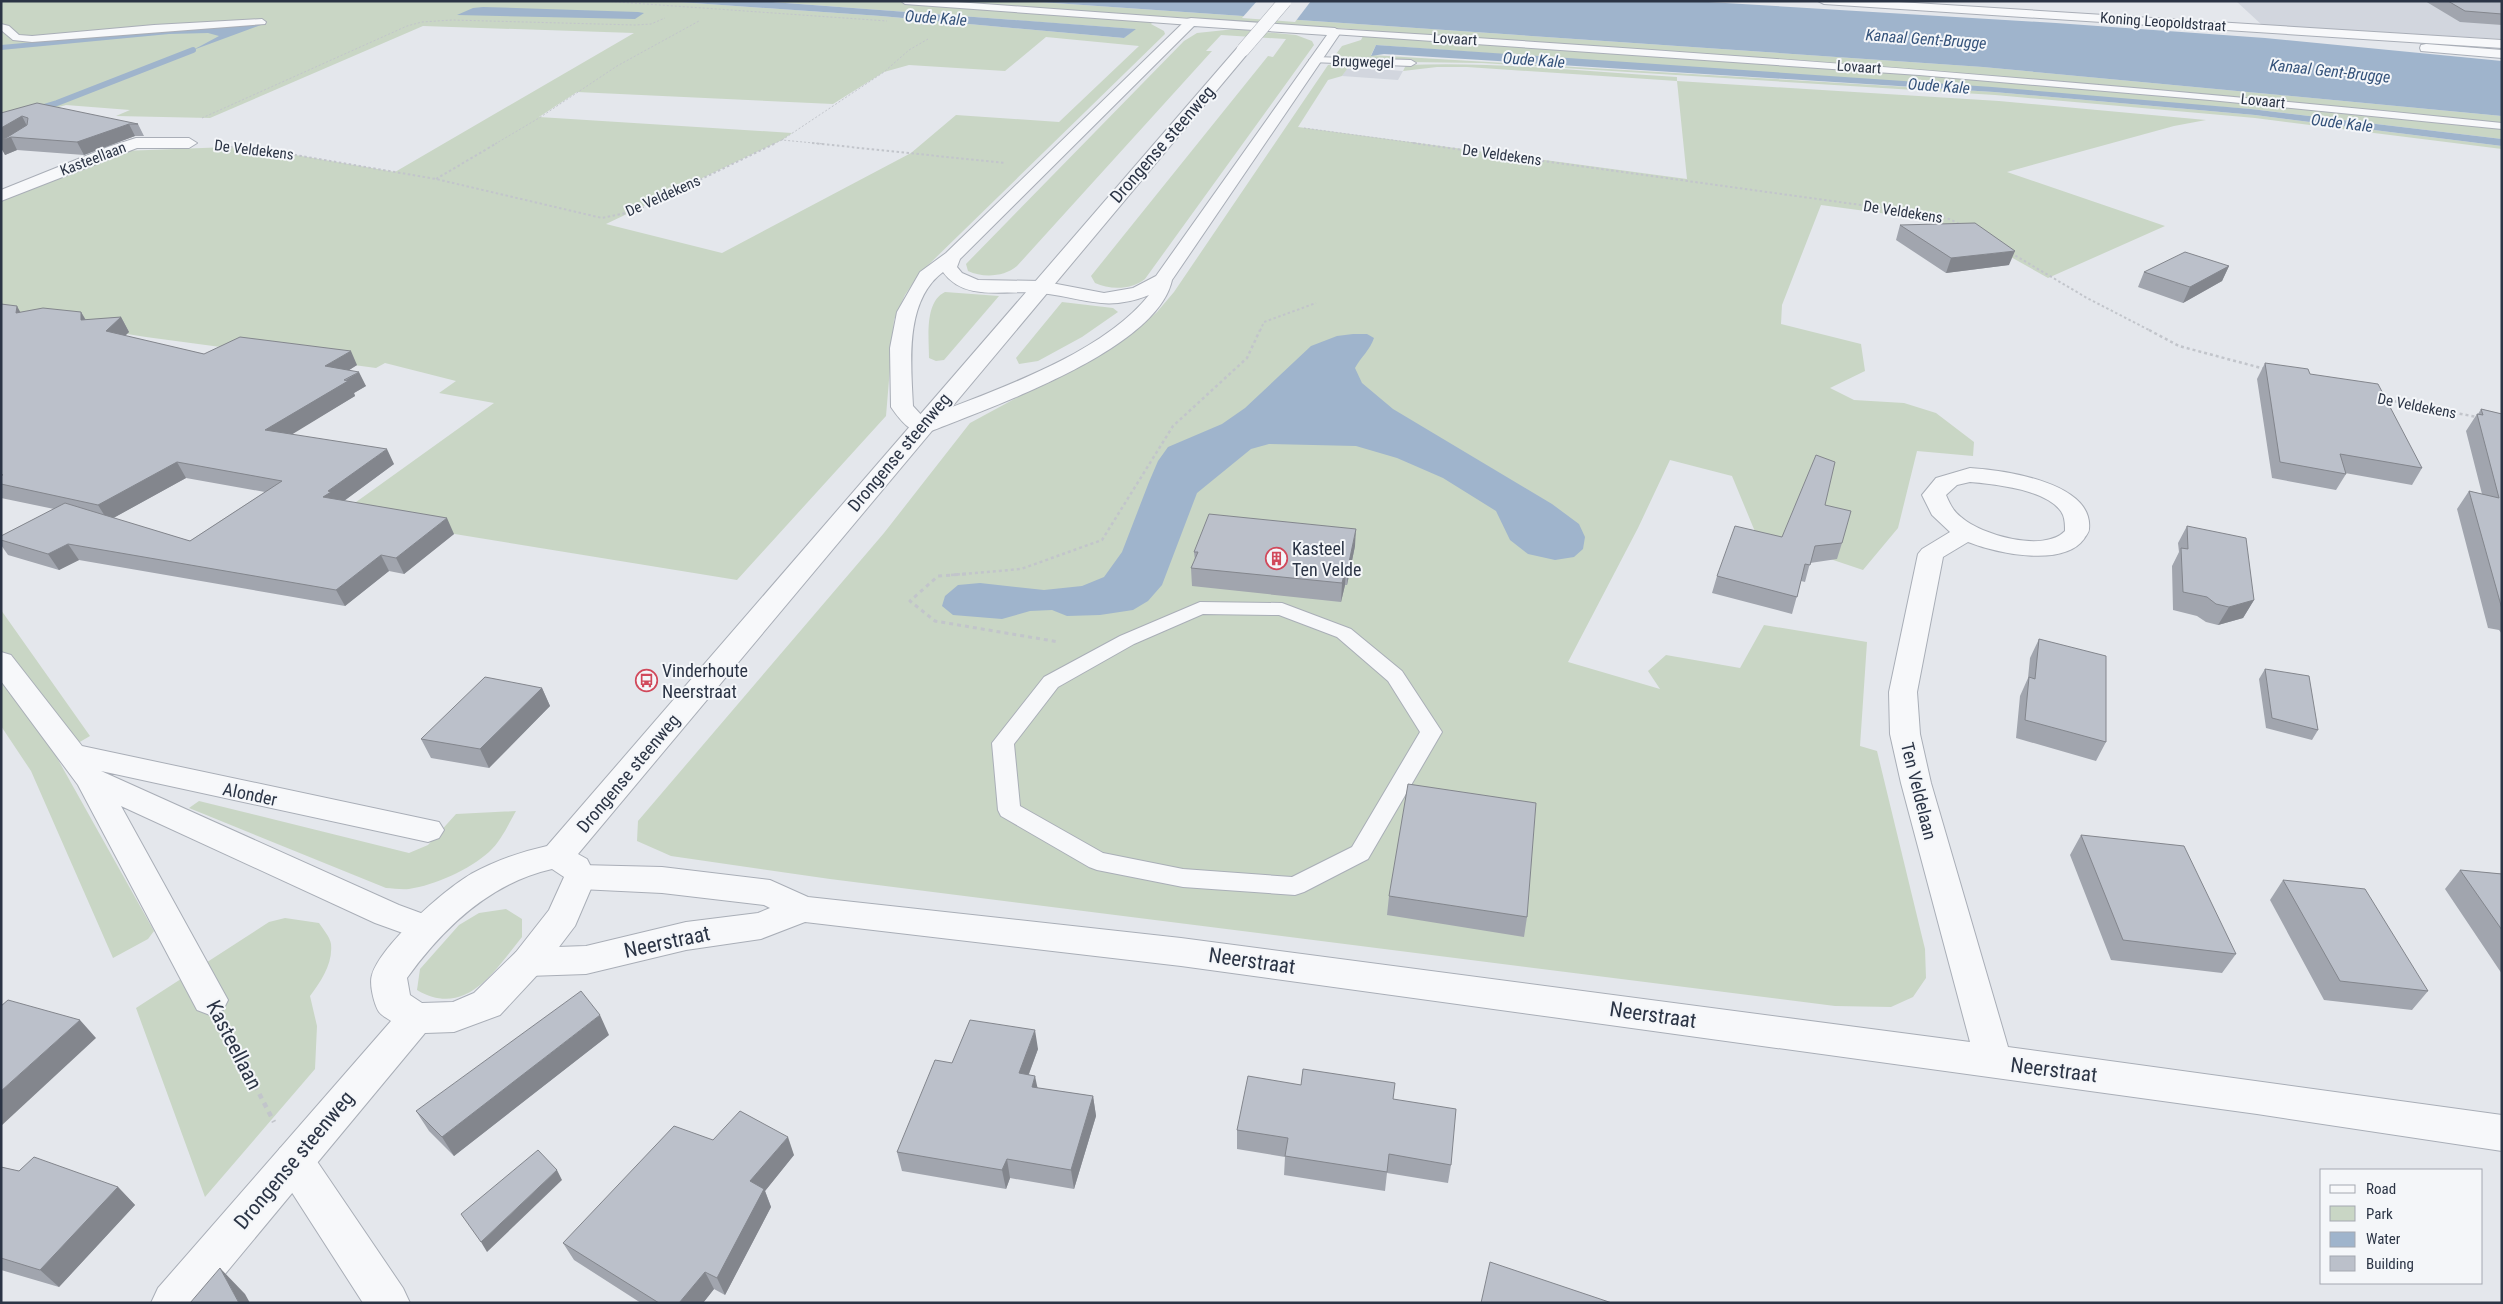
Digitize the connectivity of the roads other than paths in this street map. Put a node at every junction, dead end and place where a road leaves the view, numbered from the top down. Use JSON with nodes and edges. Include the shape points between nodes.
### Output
{"nodes":[{"id":1,"x":905,"y":1,"type":"edge"},
{"id":2,"x":1285,"y":1,"type":"edge"},
{"id":3,"x":1824,"y":1,"type":"edge"},
{"id":4,"x":262,"y":22,"type":"dead end"},
{"id":5,"x":1191,"y":22,"type":"junction"},
{"id":6,"x":1,"y":27,"type":"edge"},
{"id":7,"x":1335,"y":32,"type":"junction"},
{"id":8,"x":2502,"y":44,"type":"edge"},
{"id":9,"x":2426,"y":48,"type":"dead end"},
{"id":10,"x":2502,"y":54,"type":"edge"},
{"id":11,"x":1314,"y":60,"type":"junction"},
{"id":12,"x":1412,"y":63,"type":"dead end"},
{"id":13,"x":2502,"y":126,"type":"edge"},
{"id":14,"x":189,"y":144,"type":"road end"},
{"id":15,"x":1,"y":196,"type":"edge"},
{"id":16,"x":952,"y":257,"type":"junction"},
{"id":17,"x":1163,"y":280,"type":"junction"},
{"id":18,"x":1040,"y":286,"type":"junction"},
{"id":19,"x":921,"y":427,"type":"junction"},
{"id":20,"x":1966,"y":532,"type":"junction"},
{"id":21,"x":1109,"y":650,"type":"joint"},
{"id":22,"x":1,"y":661,"type":"edge"},
{"id":23,"x":82,"y":767,"type":"junction"},
{"id":24,"x":428,"y":830,"type":"dead end"},
{"id":25,"x":568,"y":866,"type":"junction"},
{"id":26,"x":803,"y":909,"type":"junction"},
{"id":27,"x":425,"y":928,"type":"junction"},
{"id":28,"x":528,"y":962,"type":"junction"},
{"id":29,"x":210,"y":1000,"type":"road end"},
{"id":30,"x":416,"y":1018,"type":"junction"},
{"id":31,"x":1994,"y":1063,"type":"junction"},
{"id":32,"x":2502,"y":1133,"type":"edge"},
{"id":33,"x":294,"y":1161,"type":"junction"},
{"id":34,"x":173,"y":1303,"type":"edge"},
{"id":35,"x":388,"y":1303,"type":"edge"}],
"edges":[{"from":1,"to":5,"type":"lane"},
{"from":2,"to":18,"type":"street","name":"Drongense steenweg","bridge":true},
{"from":3,"to":8,"type":"street","name":"Koning Leopoldstraat"},
{"from":4,"to":6,"type":"lane","via":[[32,39],[16,38]]},
{"from":5,"to":7,"type":"street"},
{"from":5,"to":16,"type":"street"},
{"from":7,"to":11,"type":"street"},
{"from":7,"to":13,"type":"lane","name":"Lovaart","via":[[1518,42],[1988,77]]},
{"from":9,"to":10,"type":"street"},
{"from":11,"to":12,"type":"lane","name":"Brugwegel","via":[[1358,64]]},
{"from":11,"to":17,"type":"street"},
{"from":14,"to":15,"type":"street","name":"Kasteellaan","via":[[150,142],[113,150]]},
{"from":16,"to":18,"type":"street","via":[[948,267],[952,276],[964,282],[1004,288]]},
{"from":16,"to":19,"type":"street","via":[[926,276],[907,312],[900,348],[902,407]]},
{"from":17,"to":18,"type":"street","via":[[1133,295],[1111,298],[1092,298]]},
{"from":17,"to":19,"type":"street","via":[[1159,295],[1140,318],[1104,344],[1040,378]]},
{"from":18,"to":19,"type":"street","name":"Drongense steenweg"},
{"from":19,"to":25,"type":"street","name":"Drongense steenweg"},
{"from":20,"to":20,"type":"street","via":[[1936,507],[1934,495],[1940,485],[1951,478],[1970,475],[2017,480],[2047,492],[2065,503],[2076,516],[2077,532],[2068,541],[2051,547],[2002,545]]},
{"from":20,"to":31,"type":"street","name":"Ten Veldelaan","via":[[1931,554],[1903,692],[1905,734],[1920,802]]},
{"from":21,"to":21,"type":"lane","via":[[1051,682],[1003,743],[1008,810],[1097,861],[1183,878],[1295,886],[1360,853],[1431,732],[1395,676],[1344,634],[1282,609],[1200,608]]},
{"from":22,"to":23,"type":"street","name":"Kasteellaan"},
{"from":23,"to":24,"type":"street","name":"Alonder"},
{"from":23,"to":27,"type":"street","name":"Kasteellaan","via":[[387,914]]},
{"from":23,"to":29,"type":"street","name":"Kasteellaan"},
{"from":25,"to":26,"type":"street","name":"Neerstraat","via":[[770,893]]},
{"from":25,"to":27,"type":"street","via":[[533,860],[489,879]]},
{"from":25,"to":28,"type":"street","name":"Drongense steenweg","via":[[563,917]]},
{"from":26,"to":28,"type":"street","name":"Neerstraat","via":[[760,926],[686,936],[586,960]]},
{"from":26,"to":31,"type":"street","name":"Neerstraat","via":[[1191,953]]},
{"from":27,"to":30,"type":"street","via":[[389,976],[393,1004]]},
{"from":28,"to":30,"type":"street","name":"Drongense steenweg","via":[[487,1004],[454,1017]]},
{"from":30,"to":33,"type":"street","name":"Drongense steenweg"},
{"from":31,"to":32,"type":"street","name":"Neerstraat"},
{"from":33,"to":34,"type":"street","name":"Drongense steenweg"},
{"from":33,"to":35,"type":"street"}]}
